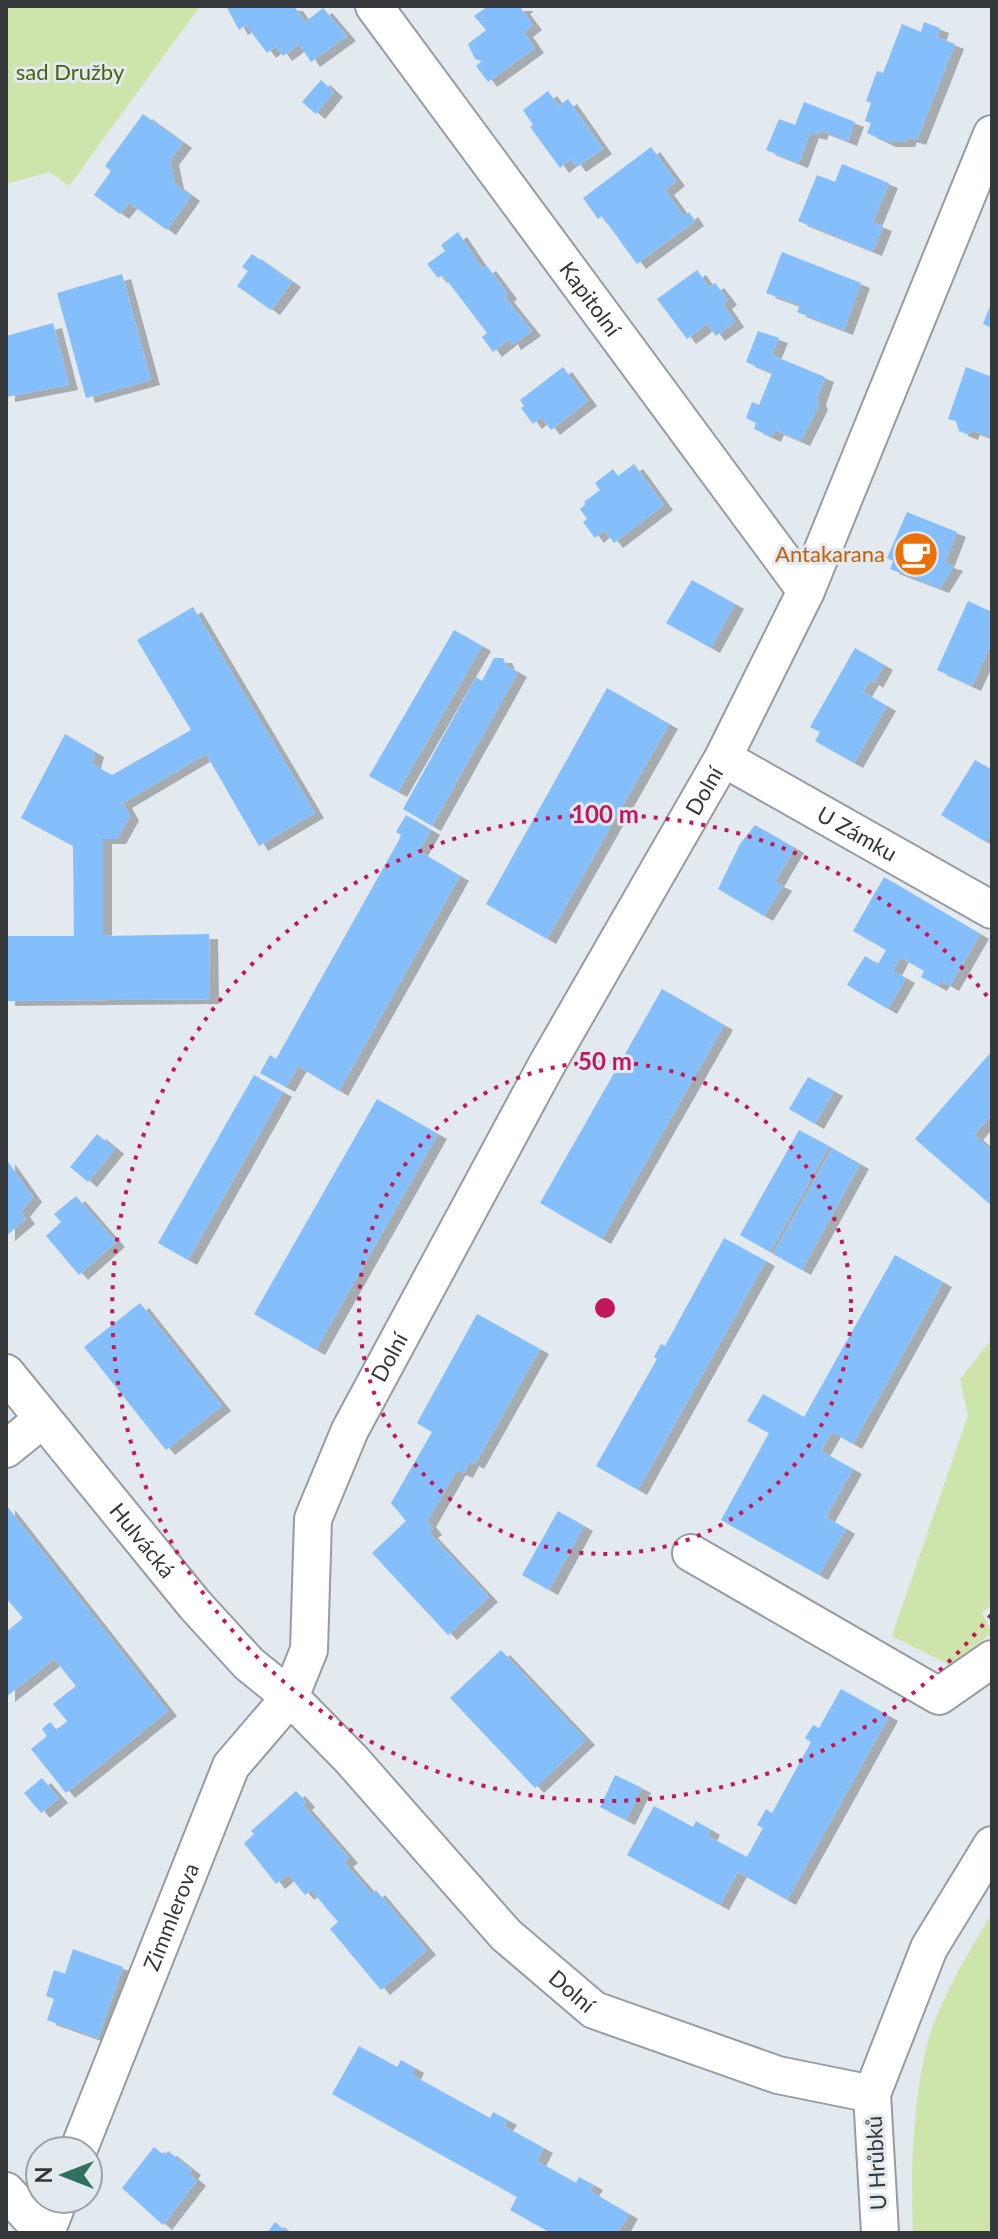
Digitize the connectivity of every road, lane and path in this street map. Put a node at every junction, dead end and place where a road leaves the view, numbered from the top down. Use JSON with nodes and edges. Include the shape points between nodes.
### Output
{"nodes":[{"id":1,"x":374,"y":6,"type":"edge"},
{"id":2,"x":992,"y":134,"type":"edge"},
{"id":3,"x":806,"y":591,"type":"junction"},
{"id":4,"x":723,"y":758,"type":"junction"},
{"id":5,"x":992,"y":910,"type":"edge"},
{"id":6,"x":6,"y":1373,"type":"edge"},
{"id":7,"x":43,"y":1419,"type":"junction"},
{"id":8,"x":6,"y":1449,"type":"edge"},
{"id":9,"x":691,"y":1553,"type":"dead end"},
{"id":10,"x":992,"y":1659,"type":"edge"},
{"id":11,"x":290,"y":1697,"type":"junction"},
{"id":12,"x":992,"y":1845,"type":"edge"},
{"id":13,"x":872,"y":2094,"type":"junction"},
{"id":14,"x":84,"y":2135,"type":"edge"},
{"id":15,"x":6,"y":2191,"type":"edge"},
{"id":16,"x":45,"y":2233,"type":"edge"},
{"id":17,"x":880,"y":2233,"type":"edge"}],
"edges":[{"from":1,"to":3,"type":"street","name":"Kapitolní"},
{"from":2,"to":3,"type":"street","name":"Dolní"},
{"from":3,"to":4,"type":"street","name":"Dolní"},
{"from":4,"to":5,"type":"street","name":"U Zámku"},
{"from":4,"to":11,"type":"street","name":"Dolní","via":[[546,1066],[350,1430],[313,1519],[309,1650]]},
{"from":6,"to":7,"type":"street","name":"Hulvácká"},
{"from":7,"to":8,"type":"street"},
{"from":7,"to":11,"type":"street","name":"Hulvácká","via":[[213,1625]]},
{"from":9,"to":10,"type":"street","via":[[939,1696]]},
{"from":11,"to":13,"type":"street","name":"Dolní","via":[[506,1935],[594,2010],[778,2075]]},
{"from":11,"to":14,"type":"street","name":"Zimmlerova","via":[[231,1766]]},
{"from":12,"to":13,"type":"street","via":[[929,1948]]},
{"from":13,"to":17,"type":"street","name":"U Hrůbků"},
{"from":15,"to":16,"type":"street"}]}
